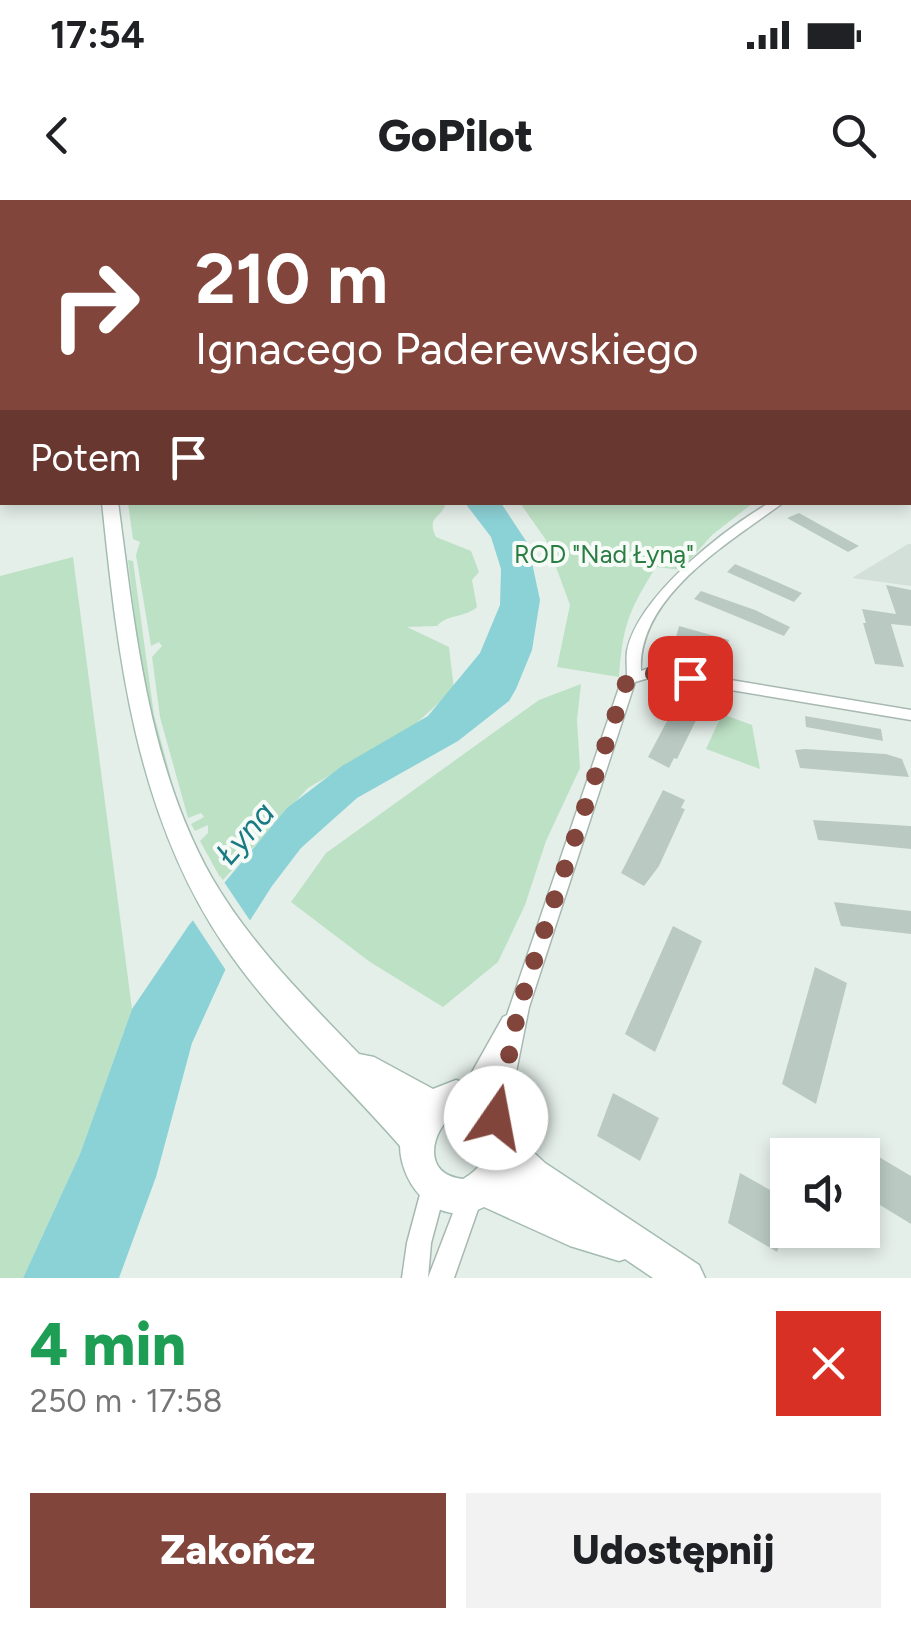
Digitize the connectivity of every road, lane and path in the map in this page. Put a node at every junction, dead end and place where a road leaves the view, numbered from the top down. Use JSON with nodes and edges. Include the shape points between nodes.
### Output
{"nodes":[{"id":1,"x":110,"y":505,"type":"edge"},
{"id":2,"x":774,"y":505,"type":"edge"},
{"id":3,"x":634,"y":675,"type":"junction"},
{"id":4,"x":911,"y":715,"type":"edge"},
{"id":5,"x":519,"y":1007,"type":"junction"},
{"id":6,"x":338,"y":1054,"type":"junction"},
{"id":7,"x":433,"y":1107,"type":"junction"},
{"id":8,"x":490,"y":1121,"type":"junction"},
{"id":9,"x":417,"y":1140,"type":"junction"},
{"id":10,"x":434,"y":1187,"type":"junction"},
{"id":11,"x":478,"y":1192,"type":"junction"},
{"id":12,"x":646,"y":1252,"type":"junction"},
{"id":13,"x":415,"y":1278,"type":"edge"},
{"id":14,"x":441,"y":1278,"type":"edge"},
{"id":15,"x":686,"y":1278,"type":"edge"}],
"edges":[{"from":1,"to":6,"type":"main road","via":[[142,728],[185,856],[234,938]]},
{"from":2,"to":3,"type":"street","via":[[722,538],[661,599],[632,654]]},
{"from":3,"to":4,"type":"street","via":[[652,672]]},
{"from":3,"to":5,"type":"street"},
{"from":5,"to":8,"type":"street"},
{"from":5,"to":8,"type":"street"},
{"from":6,"to":7,"type":"main road"},
{"from":6,"to":9,"type":"main road"},
{"from":7,"to":8,"type":"main road","via":[[456,1096]]},
{"from":7,"to":9,"type":"main road"},
{"from":8,"to":11,"type":"main road","via":[[498,1171]]},
{"from":8,"to":12,"type":"main road","via":[[533,1175]]},
{"from":9,"to":10,"type":"main road","via":[[422,1171]]},
{"from":10,"to":11,"type":"main road","via":[[458,1197]]},
{"from":10,"to":13,"type":"street"},
{"from":11,"to":12,"type":"main road"},
{"from":11,"to":14,"type":"street"},
{"from":12,"to":15,"type":"main road"}]}
